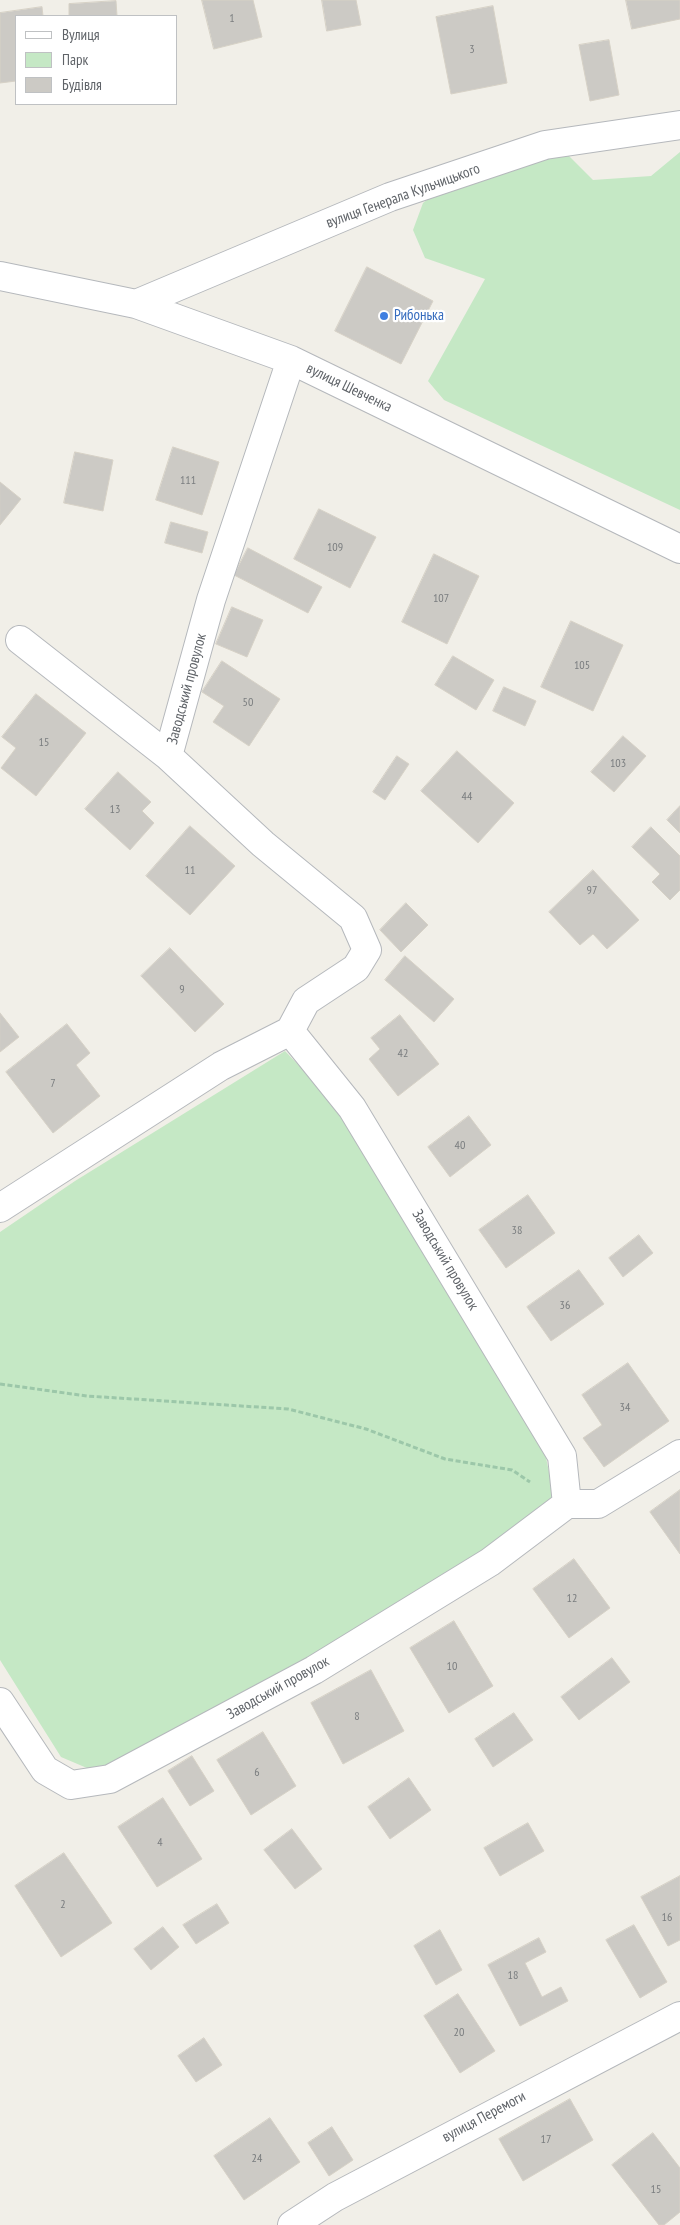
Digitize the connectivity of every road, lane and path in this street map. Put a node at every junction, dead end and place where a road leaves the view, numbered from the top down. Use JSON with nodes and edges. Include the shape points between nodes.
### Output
{"nodes":[{"id":1,"x":680,"y":125,"type":"edge"},
{"id":2,"x":0,"y":276,"type":"edge"},
{"id":3,"x":136,"y":304,"type":"junction"},
{"id":4,"x":291,"y":360,"type":"junction"},
{"id":5,"x":680,"y":550,"type":"edge"},
{"id":6,"x":20,"y":640,"type":"dead end"},
{"id":7,"x":168,"y":756,"type":"junction"},
{"id":8,"x":290,"y":1031,"type":"junction"},
{"id":9,"x":0,"y":1208,"type":"edge"},
{"id":10,"x":0,"y":1384,"type":"edge"},
{"id":11,"x":680,"y":1454,"type":"edge"},
{"id":12,"x":567,"y":1504,"type":"junction"},
{"id":13,"x":0,"y":1702,"type":"edge"},
{"id":14,"x":680,"y":2016,"type":"edge"},
{"id":15,"x":292,"y":2225,"type":"edge"}],
"edges":[{"from":1,"to":3,"type":"street","name":"вулиця Генерала Кульчицького","via":[[545,145],[390,197]]},
{"from":2,"to":3,"type":"street","name":"вулиця Шевченка"},
{"from":3,"to":4,"type":"street","name":"вулиця Шевченка"},
{"from":4,"to":5,"type":"street","name":"вулиця Шевченка"},
{"from":4,"to":7,"type":"street","name":"Заводський провулок","via":[[212,600]]},
{"from":6,"to":7,"type":"street"},
{"from":7,"to":8,"type":"street","name":"Заводський провулок","via":[[263,844],[353,918],[367,950],[356,968],[306,1001]]},
{"from":8,"to":9,"type":"street","via":[[221,1066]]},
{"from":8,"to":12,"type":"street","name":"Заводський провулок","via":[[352,1108],[562,1456]]},
{"from":10,"to":12,"type":"path","via":[[87,1396],[288,1409],[366,1429],[445,1459],[512,1470]]},
{"from":11,"to":12,"type":"street","via":[[598,1504]]},
{"from":12,"to":13,"type":"street","name":"Заводський провулок","via":[[490,1562],[322,1665],[110,1779],[71,1785],[45,1770]]},
{"from":14,"to":15,"type":"street","name":"вулиця Перемоги","via":[[335,2197]]}]}
